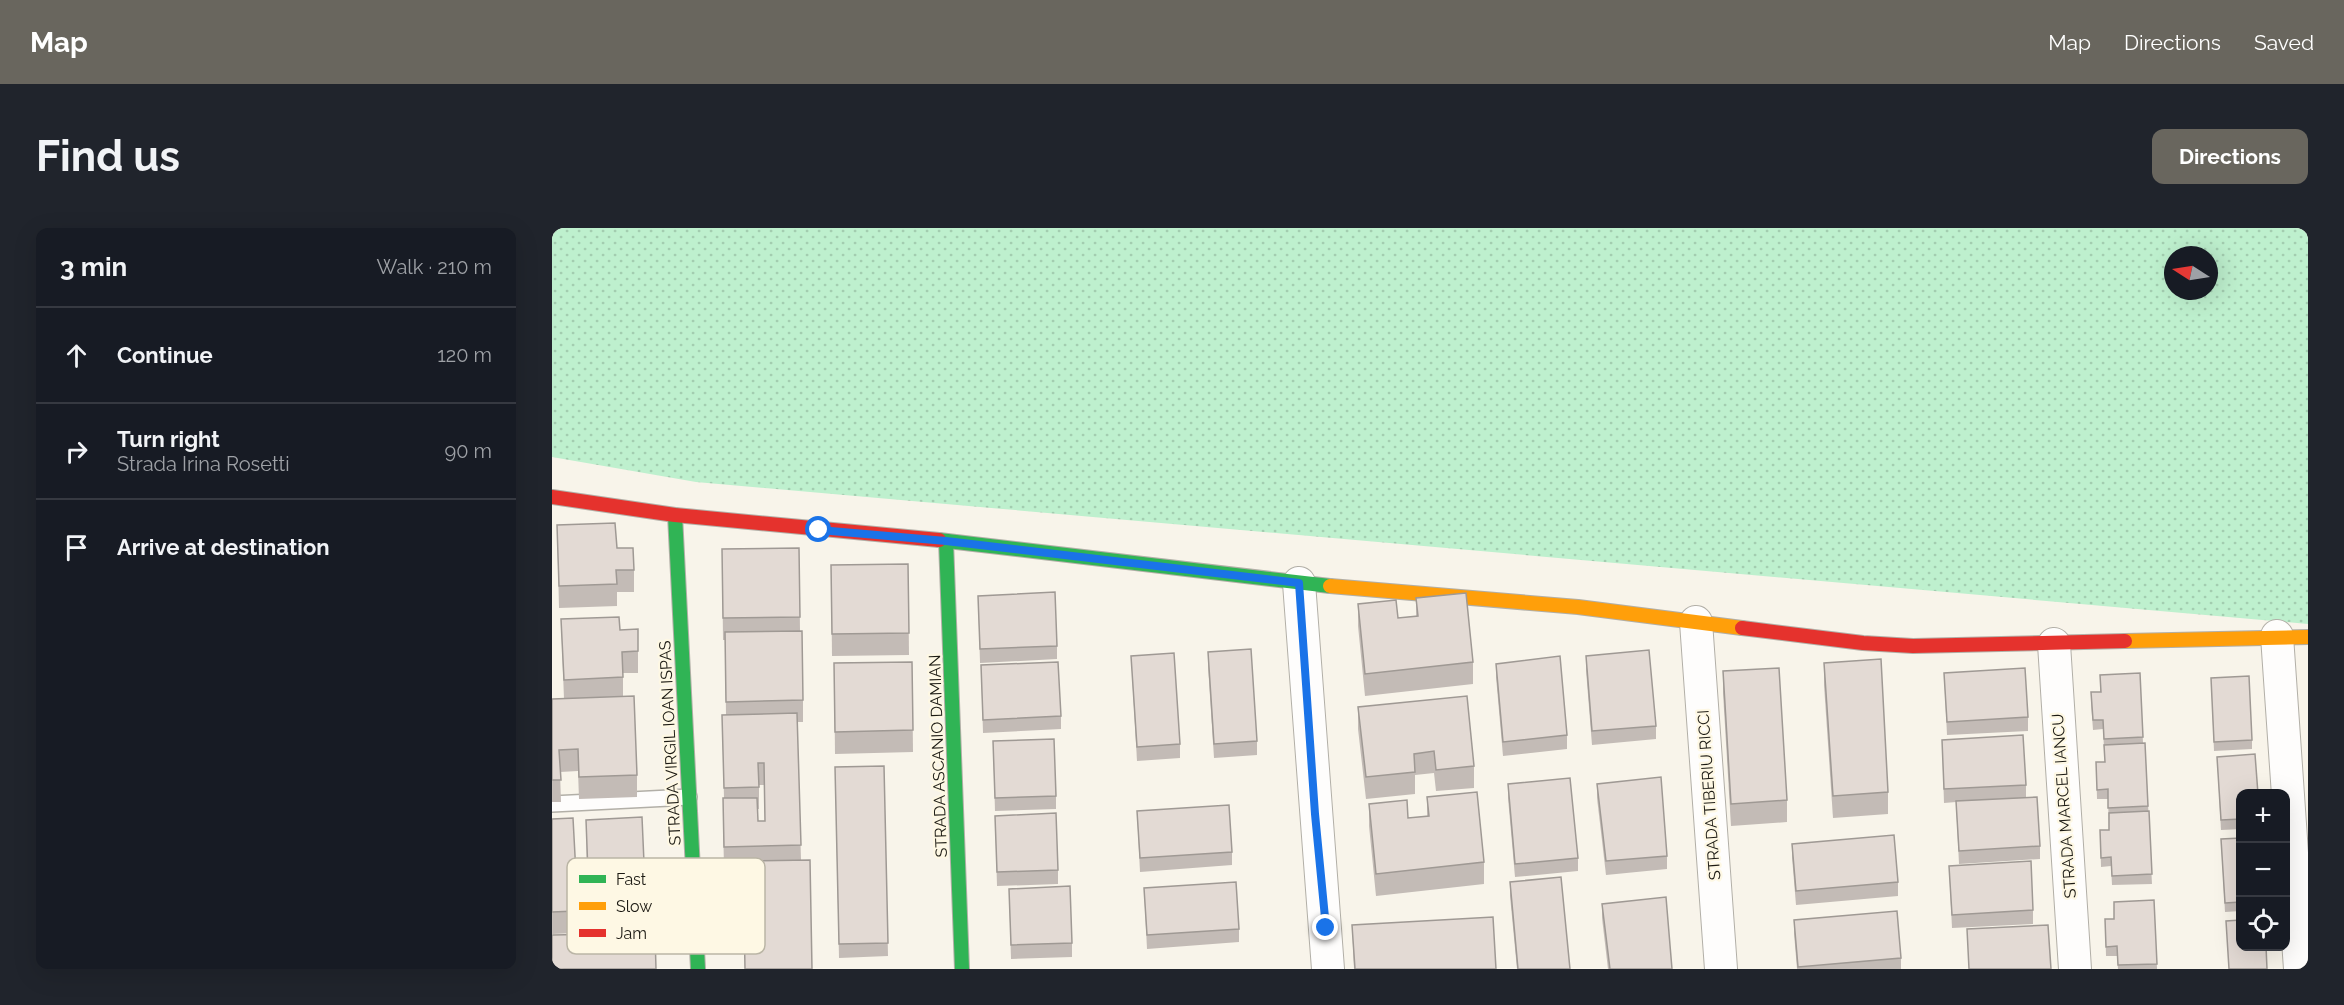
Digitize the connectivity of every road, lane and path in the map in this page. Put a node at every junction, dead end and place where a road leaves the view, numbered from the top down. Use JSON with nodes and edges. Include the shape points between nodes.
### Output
{"nodes":[{"id":1,"x":552,"y":497,"type":"edge"},
{"id":2,"x":675,"y":515,"type":"junction"},
{"id":3,"x":946,"y":541,"type":"junction"},
{"id":4,"x":1299,"y":583,"type":"junction"},
{"id":5,"x":1696,"y":622,"type":"junction"},
{"id":6,"x":2277,"y":636,"type":"junction"},
{"id":7,"x":2308,"y":637,"type":"edge"},
{"id":8,"x":2054,"y":644,"type":"junction"},
{"id":9,"x":689,"y":797,"type":"junction"},
{"id":10,"x":552,"y":804,"type":"edge"},
{"id":11,"x":692,"y":858,"type":"edge"},
{"id":12,"x":697,"y":954,"type":"edge"},
{"id":13,"x":698,"y":969,"type":"edge"},
{"id":14,"x":962,"y":969,"type":"edge"},
{"id":15,"x":1328,"y":969,"type":"edge"},
{"id":16,"x":1721,"y":969,"type":"edge"},
{"id":17,"x":2075,"y":969,"type":"edge"},
{"id":18,"x":2301,"y":969,"type":"edge"}],
"edges":[{"from":1,"to":2,"type":"street"},
{"from":2,"to":3,"type":"street"},
{"from":2,"to":9,"type":"street","name":"STRADA VIRGIL IOAN ISPAS"},
{"from":3,"to":4,"type":"street"},
{"from":3,"to":14,"type":"street","name":"STRADA ASCANIO DAMIAN"},
{"from":4,"to":5,"type":"street","via":[[1578,607]]},
{"from":4,"to":15,"type":"street"},
{"from":5,"to":8,"type":"street","via":[[1903,646]]},
{"from":5,"to":16,"type":"street","name":"STRADA TIBERIU RICCI"},
{"from":6,"to":7,"type":"street"},
{"from":6,"to":8,"type":"street"},
{"from":6,"to":18,"type":"street"},
{"from":8,"to":17,"type":"street","name":"STRADA MARCEL IANCU"},
{"from":9,"to":10,"type":"lane"},
{"from":9,"to":11,"type":"street","name":"STRADA VIRGIL IOAN ISPAS"},
{"from":12,"to":13,"type":"street","name":"STRADA VIRGIL IOAN ISPAS"}]}
